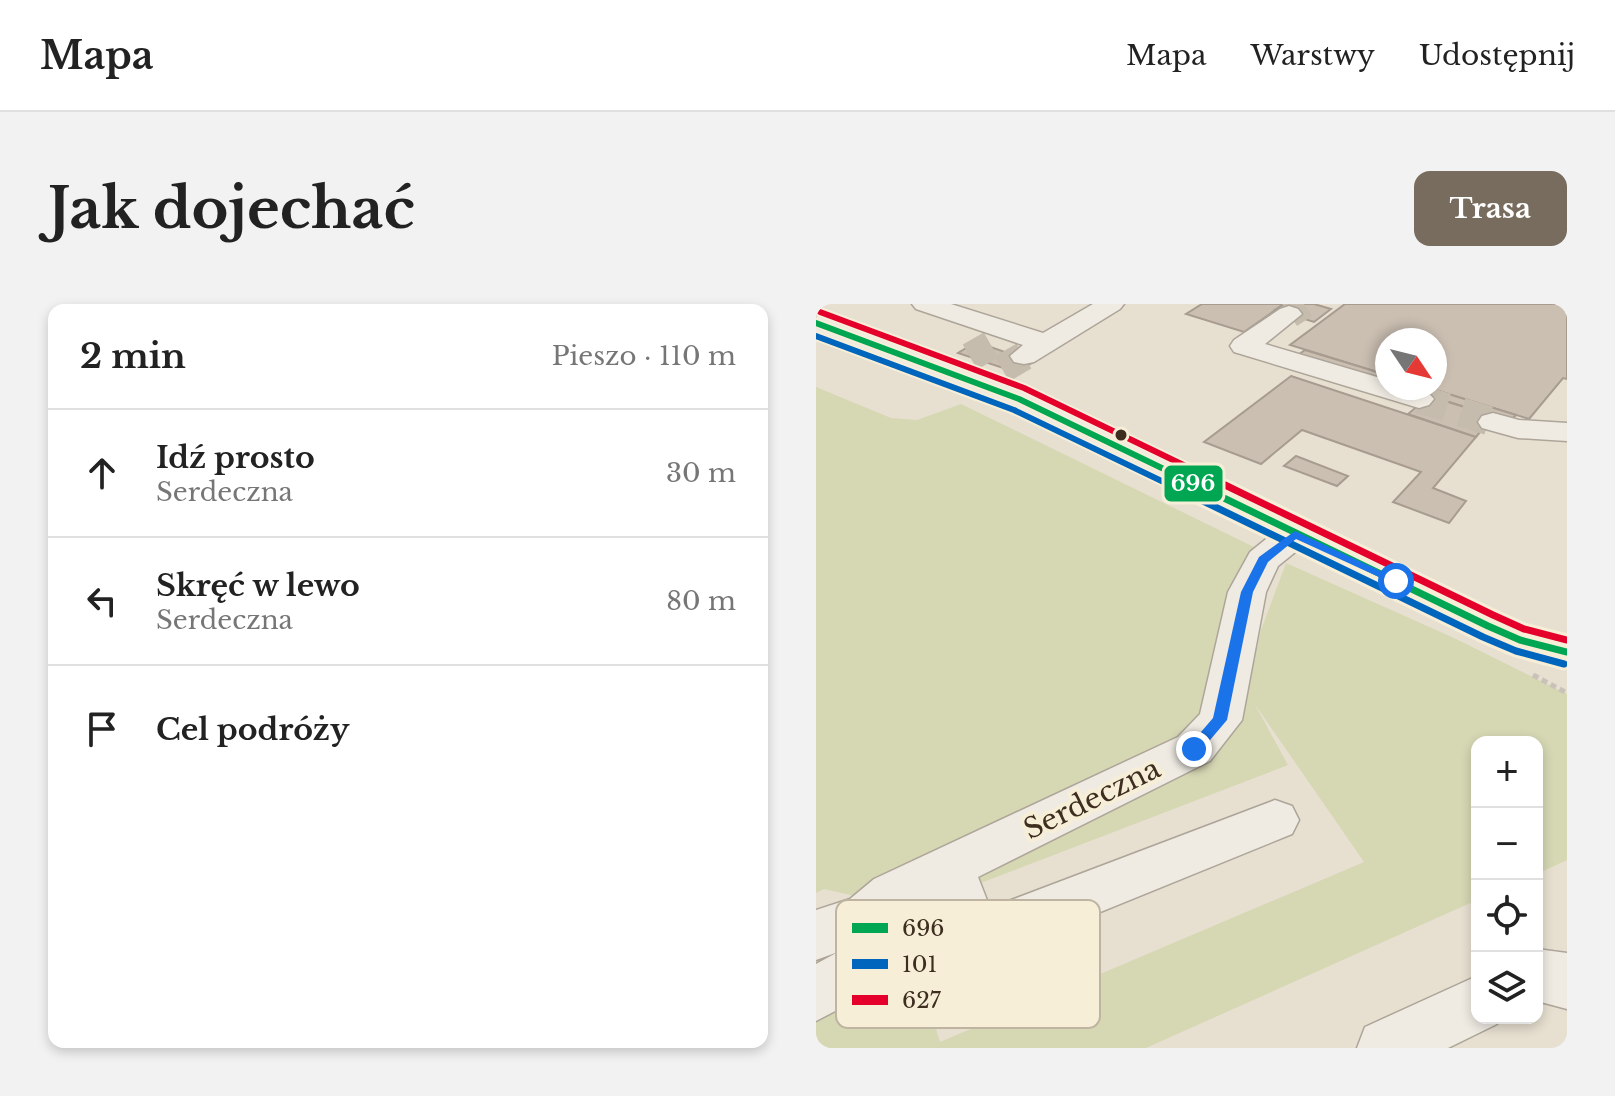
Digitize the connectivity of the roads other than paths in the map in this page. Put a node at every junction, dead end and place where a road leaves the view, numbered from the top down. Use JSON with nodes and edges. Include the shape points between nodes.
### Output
{"nodes":[{"id":1,"x":925,"y":304,"type":"edge"},
{"id":2,"x":1111,"y":304,"type":"edge"},
{"id":3,"x":1289,"y":314,"type":"tunnel mouth"},
{"id":4,"x":816,"y":323,"type":"edge"},
{"id":5,"x":996,"y":357,"type":"junction"},
{"id":6,"x":1375,"y":386,"type":"tunnel mouth"},
{"id":7,"x":1493,"y":422,"type":"tunnel mouth"},
{"id":8,"x":1567,"y":432,"type":"edge"},
{"id":9,"x":1295,"y":534,"type":"junction"},
{"id":10,"x":1567,"y":652,"type":"edge"},
{"id":11,"x":1275,"y":820,"type":"dead end"},
{"id":12,"x":949,"y":868,"type":"junction"},
{"id":13,"x":887,"y":900,"type":"edge"},
{"id":14,"x":961,"y":900,"type":"edge"},
{"id":15,"x":1072,"y":900,"type":"edge"},
{"id":16,"x":836,"y":928,"type":"edge"},
{"id":17,"x":816,"y":935,"type":"edge"},
{"id":18,"x":1543,"y":976,"type":"edge"},
{"id":19,"x":1567,"y":982,"type":"edge"},
{"id":20,"x":836,"y":983,"type":"edge"},
{"id":21,"x":816,"y":994,"type":"edge"},
{"id":22,"x":1471,"y":1007,"type":"edge"},
{"id":23,"x":1386,"y":1048,"type":"edge"}],
"edges":[{"from":1,"to":5,"type":"street"},
{"from":2,"to":5,"type":"street"},
{"from":3,"to":6,"type":"street","via":[[1244,346]]},
{"from":4,"to":5,"type":"street"},
{"from":5,"to":9,"type":"street","via":[[1073,424]]},
{"from":7,"to":8,"type":"street"},
{"from":9,"to":10,"type":"street","via":[[1520,640]]},
{"from":9,"to":12,"type":"street","name":"Serdeczna","via":[[1263,560],[1247,592],[1220,720],[1194,749]]},
{"from":11,"to":15,"type":"street"},
{"from":12,"to":13,"type":"street","name":"Serdeczna"},
{"from":12,"to":14,"type":"street"},
{"from":16,"to":17,"type":"street"},
{"from":18,"to":19,"type":"street"},
{"from":20,"to":21,"type":"street"},
{"from":22,"to":23,"type":"street"}]}
